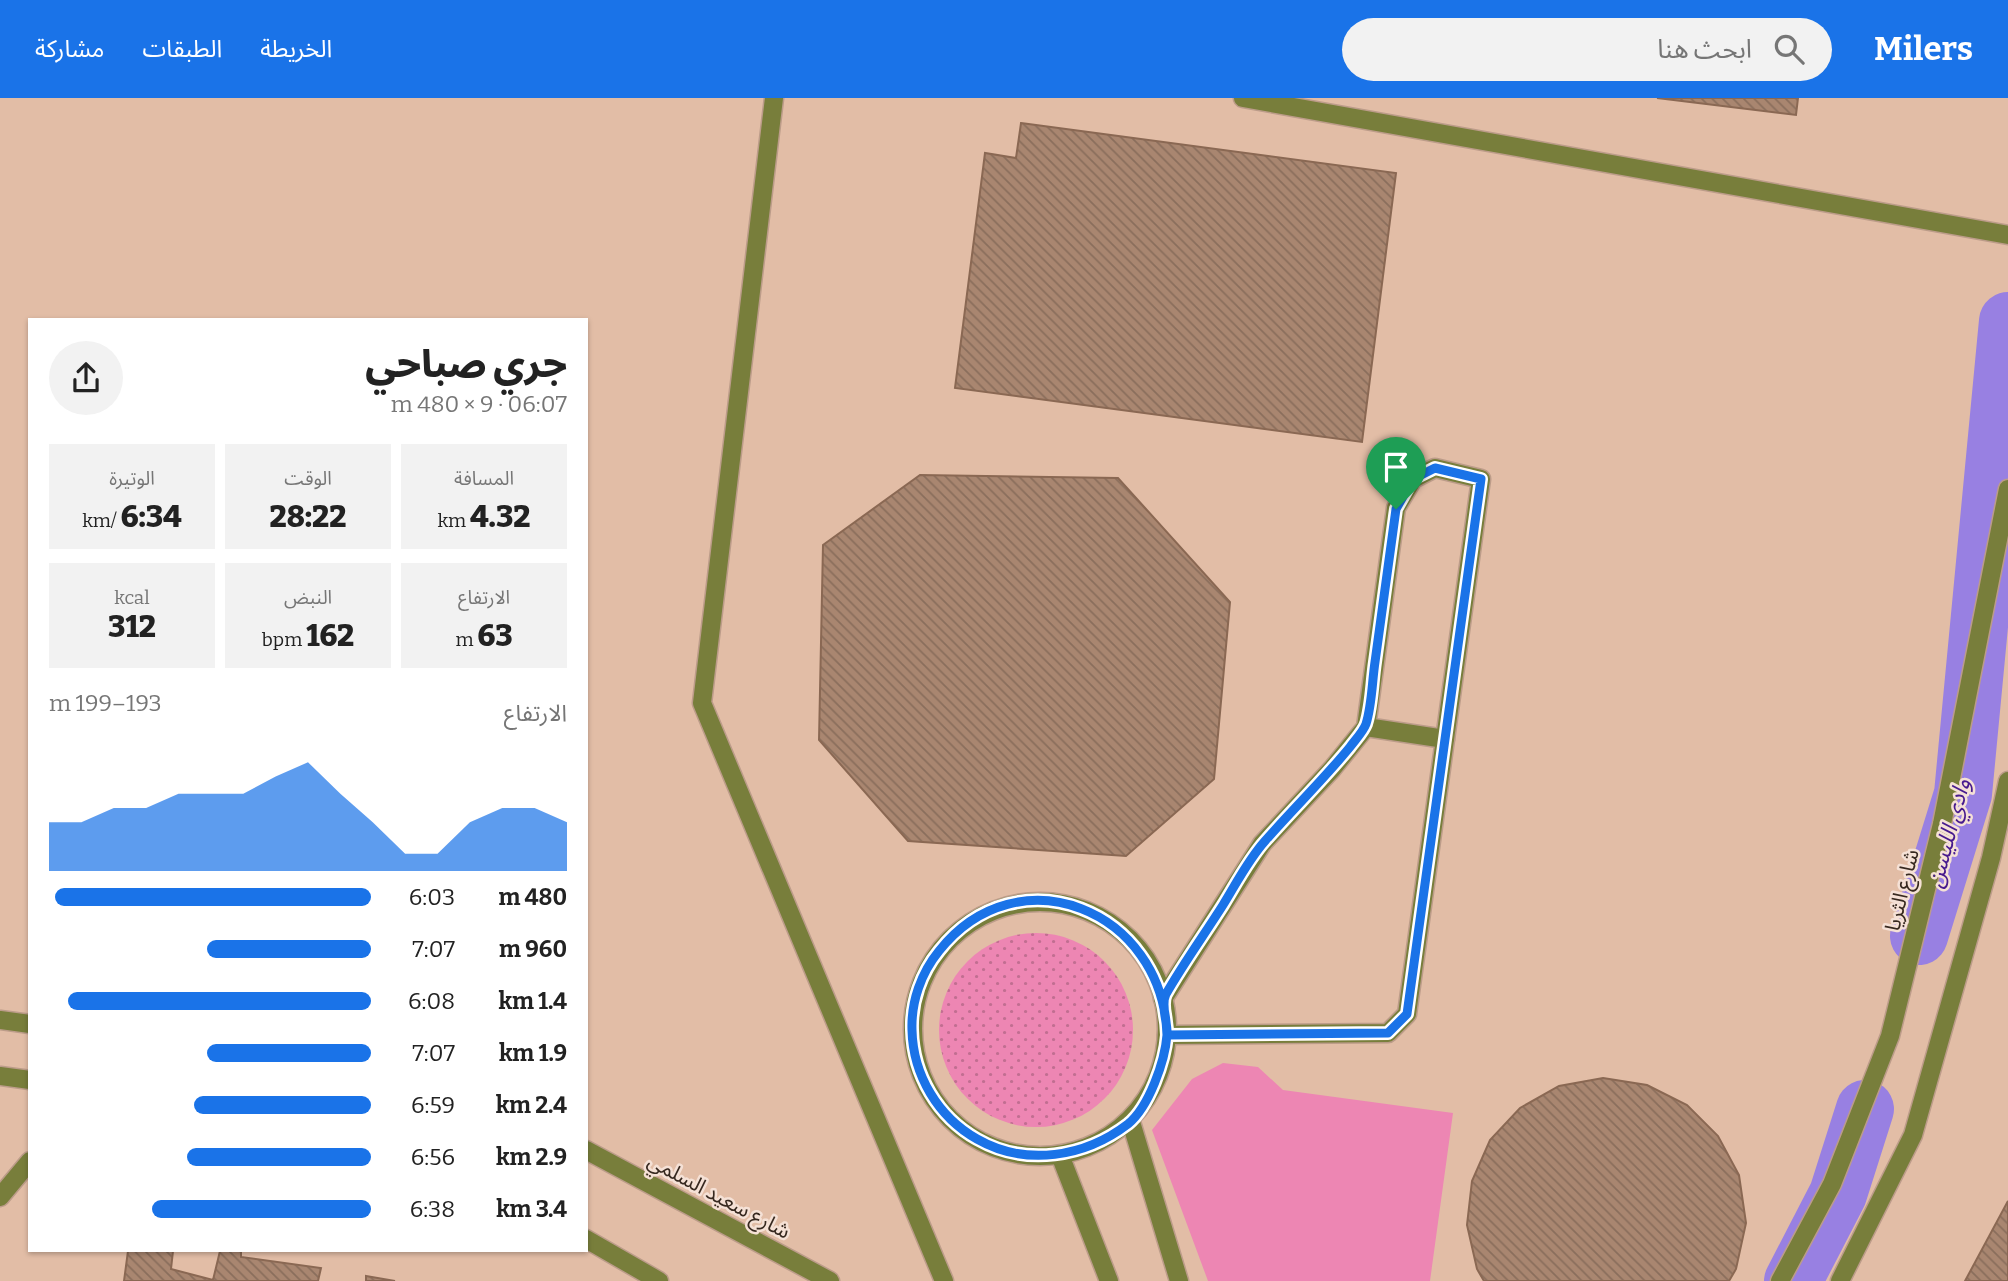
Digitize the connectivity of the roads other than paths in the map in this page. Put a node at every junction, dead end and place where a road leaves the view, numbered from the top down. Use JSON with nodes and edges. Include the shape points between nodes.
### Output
{"nodes":[{"id":1,"x":774,"y":98,"type":"edge"},
{"id":2,"x":1242,"y":98,"type":"edge"},
{"id":3,"x":2008,"y":236,"type":"edge"},
{"id":4,"x":2008,"y":489,"type":"edge"},
{"id":5,"x":1366,"y":727,"type":"junction"},
{"id":6,"x":1445,"y":739,"type":"junction"},
{"id":7,"x":2008,"y":781,"type":"edge"},
{"id":8,"x":1163,"y":999,"type":"junction"},
{"id":9,"x":0,"y":1020,"type":"edge"},
{"id":10,"x":28,"y":1024,"type":"edge"},
{"id":11,"x":1167,"y":1035,"type":"junction"},
{"id":12,"x":0,"y":1076,"type":"edge"},
{"id":13,"x":28,"y":1080,"type":"edge"},
{"id":14,"x":1131,"y":1122,"type":"junction"},
{"id":15,"x":588,"y":1151,"type":"edge"},
{"id":16,"x":1060,"y":1155,"type":"junction"},
{"id":17,"x":28,"y":1163,"type":"edge"},
{"id":18,"x":0,"y":1197,"type":"edge"},
{"id":19,"x":588,"y":1240,"type":"edge"},
{"id":20,"x":659,"y":1281,"type":"edge"},
{"id":21,"x":830,"y":1281,"type":"edge"},
{"id":22,"x":944,"y":1281,"type":"edge"},
{"id":23,"x":1109,"y":1281,"type":"edge"},
{"id":24,"x":1179,"y":1281,"type":"edge"},
{"id":25,"x":1780,"y":1281,"type":"edge"},
{"id":26,"x":1840,"y":1281,"type":"edge"}],
"edges":[{"from":1,"to":22,"type":"street","via":[[702,703]]},
{"from":2,"to":3,"type":"street"},
{"from":4,"to":25,"type":"street","name":"شارع الثريا","via":[[1942,824],[1890,1036],[1832,1184]]},
{"from":5,"to":6,"type":"street"},
{"from":5,"to":6,"type":"street","via":[[1396,509],[1413,479],[1435,468],[1481,479]]},
{"from":5,"to":8,"type":"street","via":[[1262,844]]},
{"from":6,"to":11,"type":"street","via":[[1407,1014],[1388,1033]]},
{"from":7,"to":26,"type":"street","via":[[1991,858],[1913,1135]]},
{"from":8,"to":11,"type":"street"},
{"from":8,"to":16,"type":"street","via":[[1153,971],[1136,946],[1113,925],[1062,903],[1037,901],[989,911],[966,924],[932,960],[914,1005],[912,1029],[922,1077],[933,1099],[948,1118],[988,1146],[1011,1153]]},
{"from":9,"to":10,"type":"street"},
{"from":11,"to":14,"type":"street","via":[[1161,1070]]},
{"from":12,"to":13,"type":"street"},
{"from":14,"to":16,"type":"street","via":[[1092,1145]]},
{"from":14,"to":24,"type":"street"},
{"from":15,"to":21,"type":"street","name":"شارع سعيد السلمي"},
{"from":16,"to":23,"type":"street"},
{"from":17,"to":18,"type":"street"},
{"from":19,"to":20,"type":"street"}]}
